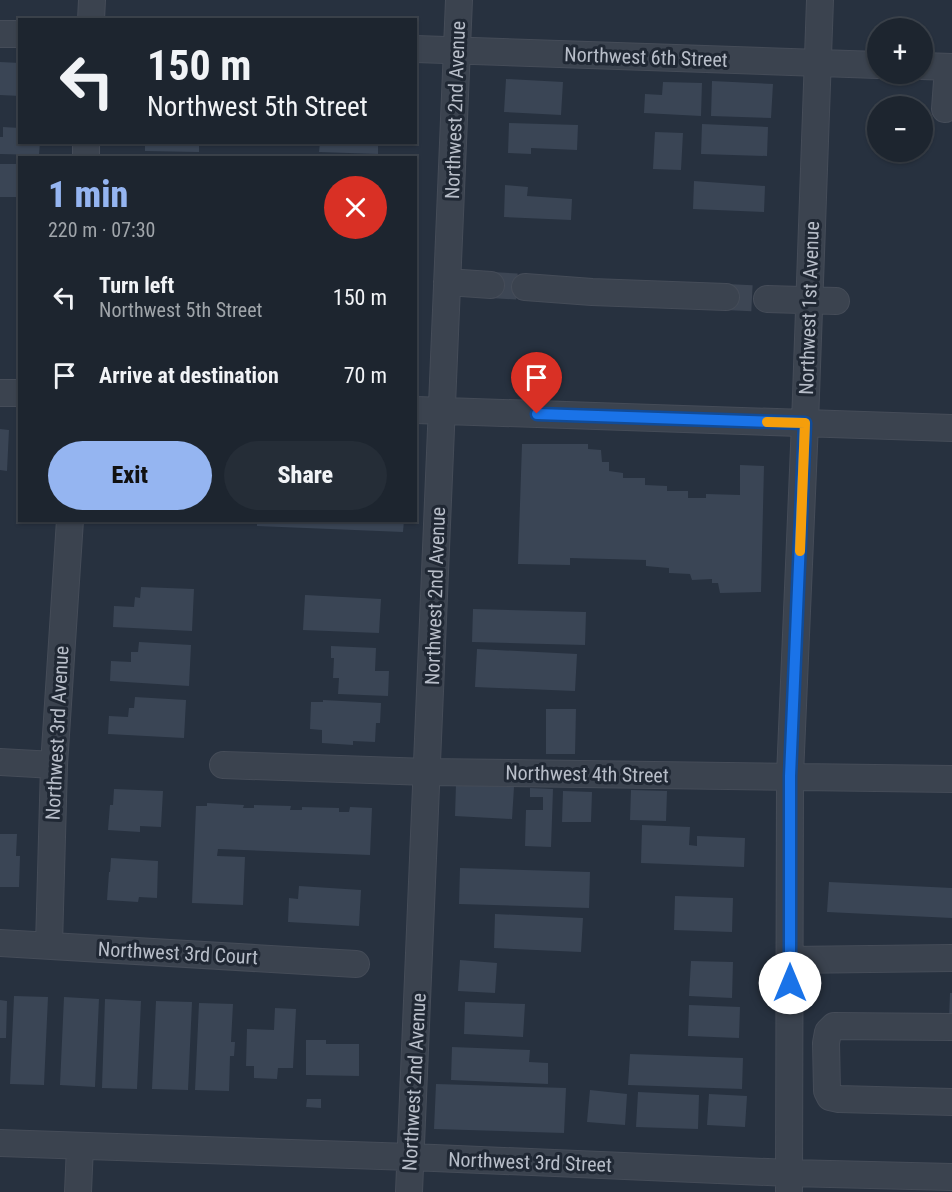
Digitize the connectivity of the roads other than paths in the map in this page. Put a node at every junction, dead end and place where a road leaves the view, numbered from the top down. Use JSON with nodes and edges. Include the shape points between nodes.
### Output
{"nodes":[{"id":1,"x":92,"y":0,"type":"edge"},
{"id":2,"x":459,"y":0,"type":"edge"},
{"id":3,"x":820,"y":0,"type":"edge"},
{"id":4,"x":91,"y":18,"type":"edge"},
{"id":5,"x":0,"y":34,"type":"edge"},
{"id":6,"x":18,"y":34,"type":"edge"},
{"id":7,"x":417,"y":49,"type":"edge"},
{"id":8,"x":458,"y":50,"type":"junction"},
{"id":9,"x":817,"y":63,"type":"junction"},
{"id":10,"x":867,"y":65,"type":"edge"},
{"id":11,"x":941,"y":67,"type":"edge"},
{"id":12,"x":945,"y":109,"type":"dead end"},
{"id":13,"x":447,"y":282,"type":"junction"},
{"id":14,"x":490,"y":285,"type":"tunnel mouth"},
{"id":15,"x":525,"y":287,"type":"tunnel mouth"},
{"id":16,"x":726,"y":297,"type":"tunnel mouth"},
{"id":17,"x":767,"y":299,"type":"tunnel mouth"},
{"id":18,"x":809,"y":301,"type":"junction"},
{"id":19,"x":836,"y":301,"type":"dead end"},
{"id":20,"x":0,"y":393,"type":"edge"},
{"id":21,"x":18,"y":393,"type":"edge"},
{"id":22,"x":417,"y":410,"type":"edge"},
{"id":23,"x":441,"y":411,"type":"junction"},
{"id":24,"x":805,"y":423,"type":"junction"},
{"id":25,"x":952,"y":428,"type":"edge"},
{"id":26,"x":70,"y":522,"type":"edge"},
{"id":27,"x":0,"y":762,"type":"edge"},
{"id":28,"x":54,"y":765,"type":"junction"},
{"id":29,"x":223,"y":765,"type":"dead end"},
{"id":30,"x":428,"y":772,"type":"junction"},
{"id":31,"x":790,"y":776,"type":"junction"},
{"id":32,"x":952,"y":779,"type":"edge"},
{"id":33,"x":0,"y":943,"type":"edge"},
{"id":34,"x":49,"y":945,"type":"junction"},
{"id":35,"x":952,"y":958,"type":"edge"},
{"id":36,"x":790,"y":960,"type":"junction"},
{"id":37,"x":356,"y":963,"type":"dead end"},
{"id":38,"x":952,"y":1027,"type":"edge"},
{"id":39,"x":952,"y":1102,"type":"edge"},
{"id":40,"x":0,"y":1143,"type":"edge"},
{"id":41,"x":80,"y":1146,"type":"junction"},
{"id":42,"x":411,"y":1157,"type":"junction"},
{"id":43,"x":952,"y":1177,"type":"edge"},
{"id":44,"x":790,"y":1183,"type":"edge"},
{"id":45,"x":78,"y":1192,"type":"edge"},
{"id":46,"x":409,"y":1192,"type":"edge"}],
"edges":[{"from":1,"to":4,"type":"street"},
{"from":2,"to":8,"type":"street","name":"Northwest 2nd Avenue"},
{"from":3,"to":9,"type":"street","name":"Northwest 1st Avenue"},
{"from":5,"to":6,"type":"street"},
{"from":7,"to":8,"type":"street","name":"Northwest 6th Street"},
{"from":8,"to":9,"type":"street","name":"Northwest 6th Street"},
{"from":8,"to":13,"type":"street","name":"Northwest 2nd Avenue"},
{"from":9,"to":10,"type":"street","name":"Northwest 6th Street"},
{"from":9,"to":18,"type":"street","name":"Northwest 1st Avenue"},
{"from":11,"to":12,"type":"street"},
{"from":13,"to":14,"type":"street"},
{"from":13,"to":23,"type":"street","name":"Northwest 2nd Avenue"},
{"from":15,"to":16,"type":"street"},
{"from":17,"to":18,"type":"street"},
{"from":18,"to":19,"type":"street"},
{"from":18,"to":24,"type":"street","name":"Northwest 1st Avenue"},
{"from":20,"to":21,"type":"street"},
{"from":22,"to":23,"type":"street"},
{"from":23,"to":24,"type":"street"},
{"from":23,"to":30,"type":"street","name":"Northwest 2nd Avenue"},
{"from":24,"to":25,"type":"street"},
{"from":24,"to":31,"type":"street","name":"Northwest 1st Avenue"},
{"from":26,"to":28,"type":"street","name":"Northwest 3rd Avenue"},
{"from":27,"to":28,"type":"street"},
{"from":28,"to":34,"type":"street","name":"Northwest 3rd Avenue"},
{"from":29,"to":30,"type":"street","name":"Northwest 4th Street"},
{"from":30,"to":31,"type":"street","name":"Northwest 4th Street"},
{"from":30,"to":42,"type":"street","name":"Northwest 2nd Avenue"},
{"from":31,"to":32,"type":"street","name":"Northwest 4th Street"},
{"from":31,"to":36,"type":"street","name":"Northwest 1st Avenue"},
{"from":33,"to":34,"type":"street","name":"Northwest 3rd Court"},
{"from":34,"to":37,"type":"street","name":"Northwest 3rd Court"},
{"from":35,"to":36,"type":"street"},
{"from":36,"to":44,"type":"street","name":"Northwest 1st Avenue"},
{"from":38,"to":39,"type":"street","via":[[834,1026],[826,1043],[830,1097]]},
{"from":40,"to":41,"type":"street","name":"Northwest 3rd Street"},
{"from":41,"to":42,"type":"street","name":"Northwest 3rd Street"},
{"from":41,"to":45,"type":"street"},
{"from":42,"to":44,"type":"street","name":"Northwest 3rd Street"},
{"from":42,"to":46,"type":"street","name":"Northwest 2nd Avenue"},
{"from":43,"to":44,"type":"street","name":"Northwest 3rd Street"}]}
